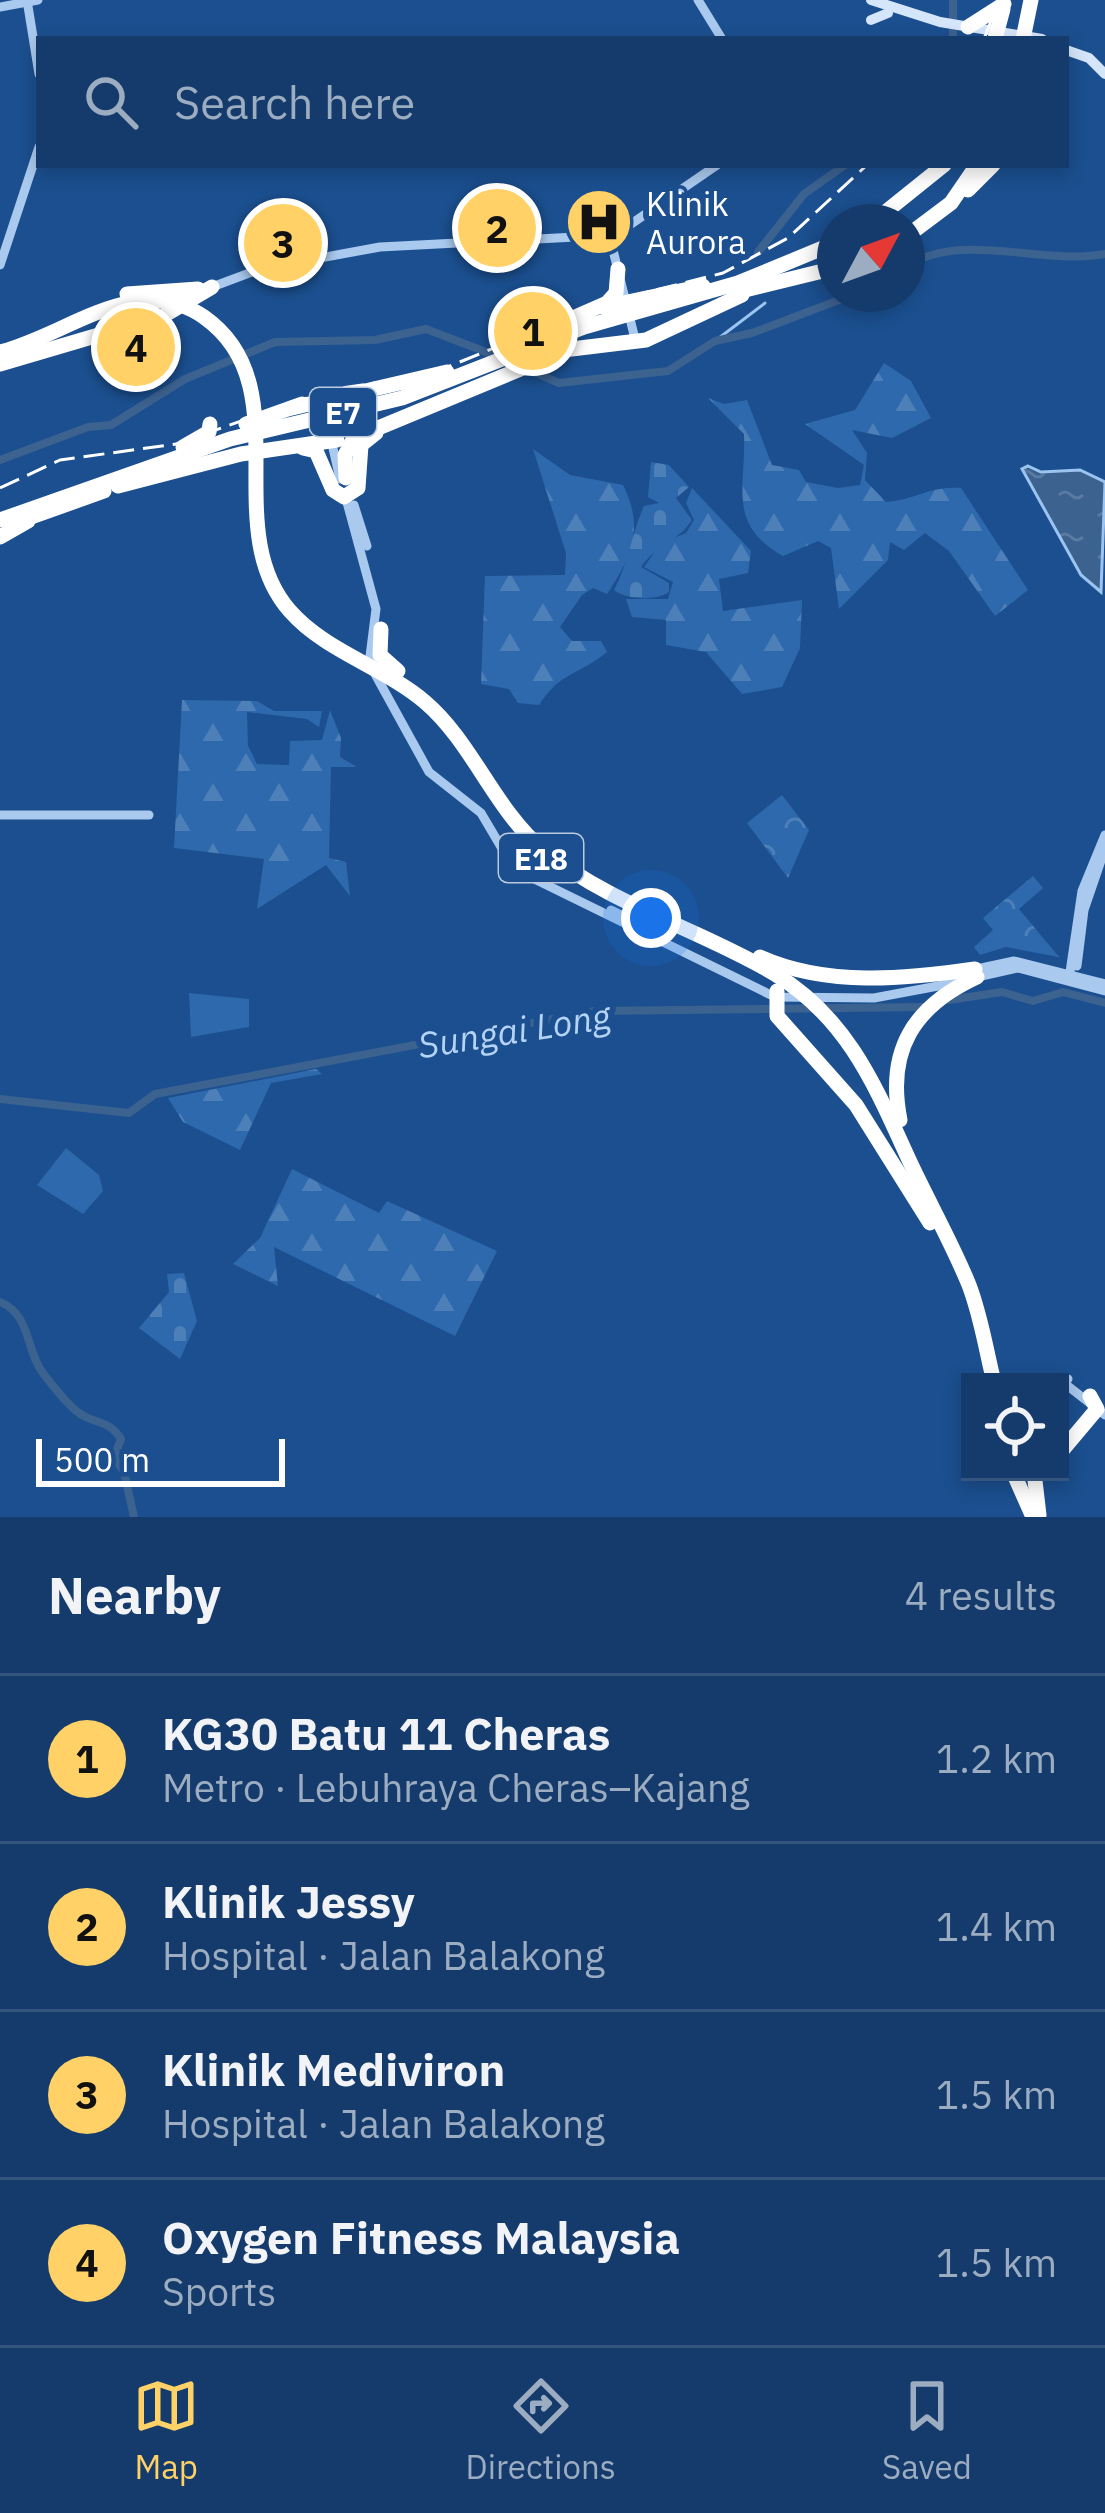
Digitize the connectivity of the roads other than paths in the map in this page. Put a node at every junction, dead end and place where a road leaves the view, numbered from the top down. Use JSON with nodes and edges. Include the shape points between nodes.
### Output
{"nodes":[{"id":1,"x":698,"y":0,"type":"edge"},
{"id":2,"x":860,"y":0,"type":"edge"},
{"id":3,"x":871,"y":0,"type":"edge"},
{"id":4,"x":1031,"y":0,"type":"edge"},
{"id":5,"x":1011,"y":1,"type":"edge"},
{"id":6,"x":27,"y":3,"type":"edge"},
{"id":7,"x":0,"y":7,"type":"edge"},
{"id":8,"x":887,"y":14,"type":"junction"},
{"id":9,"x":871,"y":20,"type":"dead end"},
{"id":10,"x":990,"y":33,"type":"edge"},
{"id":11,"x":720,"y":36,"type":"edge"},
{"id":12,"x":1069,"y":48,"type":"edge"},
{"id":13,"x":1069,"y":48,"type":"edge"},
{"id":14,"x":36,"y":56,"type":"edge"},
{"id":15,"x":1105,"y":64,"type":"edge"},
{"id":16,"x":1105,"y":74,"type":"edge"},
{"id":17,"x":36,"y":147,"type":"edge"},
{"id":18,"x":36,"y":156,"type":"edge"},
{"id":19,"x":713,"y":168,"type":"edge"},
{"id":20,"x":940,"y":168,"type":"edge"},
{"id":21,"x":975,"y":168,"type":"edge"},
{"id":22,"x":990,"y":168,"type":"edge"},
{"id":23,"x":951,"y":203,"type":"junction"},
{"id":24,"x":895,"y":204,"type":"edge"},
{"id":25,"x":925,"y":222,"type":"edge"},
{"id":26,"x":617,"y":232,"type":"junction"},
{"id":27,"x":593,"y":236,"type":"junction"},
{"id":28,"x":442,"y":244,"type":"junction"},
{"id":29,"x":0,"y":250,"type":"edge"},
{"id":30,"x":817,"y":251,"type":"edge"},
{"id":31,"x":430,"y":256,"type":"dead end"},
{"id":32,"x":299,"y":259,"type":"junction"},
{"id":33,"x":619,"y":263,"type":"junction"},
{"id":34,"x":0,"y":265,"type":"edge"},
{"id":35,"x":817,"y":272,"type":"edge"},
{"id":36,"x":211,"y":286,"type":"junction"},
{"id":37,"x":761,"y":286,"type":"junction"},
{"id":38,"x":127,"y":294,"type":"junction"},
{"id":39,"x":661,"y":303,"type":"junction"},
{"id":40,"x":720,"y":305,"type":"junction"},
{"id":41,"x":625,"y":310,"type":"junction"},
{"id":42,"x":584,"y":314,"type":"junction"},
{"id":43,"x":143,"y":322,"type":"junction"},
{"id":44,"x":638,"y":338,"type":"junction"},
{"id":45,"x":566,"y":342,"type":"junction"},
{"id":46,"x":617,"y":344,"type":"junction"},
{"id":47,"x":528,"y":352,"type":"junction"},
{"id":48,"x":1,"y":357,"type":"edge"},
{"id":49,"x":494,"y":365,"type":"junction"},
{"id":50,"x":360,"y":392,"type":"junction"},
{"id":51,"x":325,"y":401,"type":"junction"},
{"id":52,"x":292,"y":408,"type":"junction"},
{"id":53,"x":398,"y":420,"type":"junction"},
{"id":54,"x":210,"y":424,"type":"dead end"},
{"id":55,"x":333,"y":438,"type":"junction"},
{"id":56,"x":308,"y":444,"type":"junction"},
{"id":57,"x":270,"y":450,"type":"junction"},
{"id":58,"x":189,"y":452,"type":"junction"},
{"id":59,"x":161,"y":460,"type":"junction"},
{"id":60,"x":118,"y":486,"type":"junction"},
{"id":61,"x":345,"y":486,"type":"junction"},
{"id":62,"x":0,"y":516,"type":"edge"},
{"id":63,"x":0,"y":534,"type":"edge"},
{"id":64,"x":381,"y":629,"type":"junction"},
{"id":65,"x":405,"y":690,"type":"junction"},
{"id":66,"x":0,"y":813,"type":"edge"},
{"id":67,"x":525,"y":832,"type":"junction"},
{"id":68,"x":1105,"y":835,"type":"edge"},
{"id":69,"x":1105,"y":849,"type":"edge"},
{"id":70,"x":696,"y":932,"type":"junction"},
{"id":71,"x":1053,"y":970,"type":"junction"},
{"id":72,"x":976,"y":973,"type":"junction"},
{"id":73,"x":1074,"y":974,"type":"junction"},
{"id":74,"x":1105,"y":988,"type":"edge"},
{"id":75,"x":776,"y":1003,"type":"junction"},
{"id":76,"x":828,"y":1019,"type":"junction"},
{"id":77,"x":949,"y":1248,"type":"junction"},
{"id":78,"x":987,"y":1373,"type":"edge"},
{"id":79,"x":1096,"y":1408,"type":"edge"},
{"id":80,"x":1069,"y":1440,"type":"edge"},
{"id":81,"x":1020,"y":1481,"type":"edge"},
{"id":82,"x":1035,"y":1481,"type":"edge"},
{"id":83,"x":1038,"y":1516,"type":"edge"}],
"edges":[{"from":1,"to":11,"type":"street"},
{"from":2,"to":8,"type":"main road"},
{"from":3,"to":10,"type":"main road"},
{"from":4,"to":10,"type":"highway"},
{"from":5,"to":10,"type":"highway"},
{"from":5,"to":10,"type":"highway"},
{"from":6,"to":7,"type":"street"},
{"from":6,"to":14,"type":"street"},
{"from":8,"to":9,"type":"main road"},
{"from":8,"to":10,"type":"main road"},
{"from":12,"to":15,"type":"main road"},
{"from":13,"to":16,"type":"main road"},
{"from":17,"to":29,"type":"street"},
{"from":18,"to":34,"type":"street"},
{"from":19,"to":26,"type":"street"},
{"from":20,"to":24,"type":"highway"},
{"from":21,"to":23,"type":"highway"},
{"from":22,"to":23,"type":"highway"},
{"from":23,"to":25,"type":"highway"},
{"from":26,"to":27,"type":"street"},
{"from":26,"to":32,"type":"street","via":[[394,242]]},
{"from":26,"to":33,"type":"street"},
{"from":27,"to":28,"type":"street"},
{"from":27,"to":33,"type":"street"},
{"from":28,"to":31,"type":"street"},
{"from":28,"to":32,"type":"street"},
{"from":30,"to":39,"type":"highway"},
{"from":32,"to":36,"type":"street"},
{"from":33,"to":39,"type":"highway"},
{"from":33,"to":41,"type":"street"},
{"from":33,"to":42,"type":"highway","via":[[611,300]]},
{"from":35,"to":37,"type":"highway","number":"E7"},
{"from":36,"to":38,"type":"highway"},
{"from":36,"to":43,"type":"highway"},
{"from":37,"to":39,"type":"highway","number":"E7"},
{"from":37,"to":40,"type":"highway"},
{"from":38,"to":43,"type":"highway","via":[[155,298],[157,312]]},
{"from":38,"to":48,"type":"highway"},
{"from":39,"to":41,"type":"highway"},
{"from":39,"to":41,"type":"highway","number":"E7"},
{"from":40,"to":44,"type":"highway"},
{"from":40,"to":46,"type":"highway"},
{"from":41,"to":42,"type":"highway"},
{"from":41,"to":44,"type":"street"},
{"from":41,"to":45,"type":"highway","number":"E7"},
{"from":41,"to":47,"type":"highway","number":"E7"},
{"from":42,"to":47,"type":"highway"},
{"from":43,"to":48,"type":"highway"},
{"from":44,"to":46,"type":"highway"},
{"from":45,"to":46,"type":"highway"},
{"from":45,"to":47,"type":"highway"},
{"from":47,"to":49,"type":"highway","number":"E7"},
{"from":48,"to":65,"type":"highway","number":"E18","via":[[130,309],[158,308],[211,331],[243,380],[250,530],[262,580],[288,619]]},
{"from":49,"to":50,"type":"highway"},
{"from":49,"to":53,"type":"highway"},
{"from":49,"to":58,"type":"highway","number":"E7","via":[[402,398]]},
{"from":49,"to":60,"type":"highway","number":"E7","via":[[403,405]]},
{"from":50,"to":51,"type":"highway"},
{"from":50,"to":52,"type":"highway"},
{"from":51,"to":52,"type":"highway"},
{"from":51,"to":55,"type":"street"},
{"from":52,"to":58,"type":"highway"},
{"from":53,"to":57,"type":"highway","via":[[361,445],[352,494],[336,494],[310,448]]},
{"from":53,"to":61,"type":"highway","via":[[354,438]]},
{"from":54,"to":59,"type":"highway"},
{"from":55,"to":56,"type":"highway"},
{"from":55,"to":61,"type":"street"},
{"from":56,"to":57,"type":"highway"},
{"from":56,"to":61,"type":"highway","via":[[328,452]]},
{"from":57,"to":60,"type":"highway"},
{"from":58,"to":59,"type":"highway","number":"E7"},
{"from":59,"to":62,"type":"highway","number":"E7"},
{"from":60,"to":63,"type":"highway","number":"E7"},
{"from":61,"to":64,"type":"street","via":[[369,555]]},
{"from":61,"to":75,"type":"street","via":[[376,609],[368,684],[382,688],[429,772],[482,813],[514,868]]},
{"from":64,"to":67,"type":"highway","via":[[383,660],[458,725]]},
{"from":64,"to":75,"type":"street","via":[[382,674],[432,766],[486,810],[519,865]]},
{"from":65,"to":67,"type":"highway","number":"E18","via":[[444,721]]},
{"from":65,"to":76,"type":"highway","number":"E18","via":[[543,860],[731,958]]},
{"from":66,"to":66,"type":"street","via":[[149,815]]},
{"from":67,"to":70,"type":"highway","number":"E18","via":[[574,872]]},
{"from":68,"to":73,"type":"street","via":[[1082,891]]},
{"from":69,"to":73,"type":"street"},
{"from":70,"to":72,"type":"highway","via":[[800,970],[902,980]]},
{"from":70,"to":76,"type":"highway","number":"E18","via":[[800,991]]},
{"from":71,"to":72,"type":"street","via":[[1005,960]]},
{"from":71,"to":73,"type":"street"},
{"from":71,"to":73,"type":"street"},
{"from":72,"to":73,"type":"street","via":[[1010,967]]},
{"from":72,"to":75,"type":"street","via":[[874,998]]},
{"from":72,"to":77,"type":"highway","via":[[916,1018],[898,1052],[896,1101]]},
{"from":73,"to":74,"type":"street"},
{"from":75,"to":77,"type":"highway","via":[[856,1105]]},
{"from":76,"to":77,"type":"highway","number":"E18","via":[[870,1083]]},
{"from":77,"to":78,"type":"highway","number":"E18"},
{"from":79,"to":80,"type":"highway"},
{"from":81,"to":83,"type":"highway"},
{"from":82,"to":83,"type":"highway"}]}
